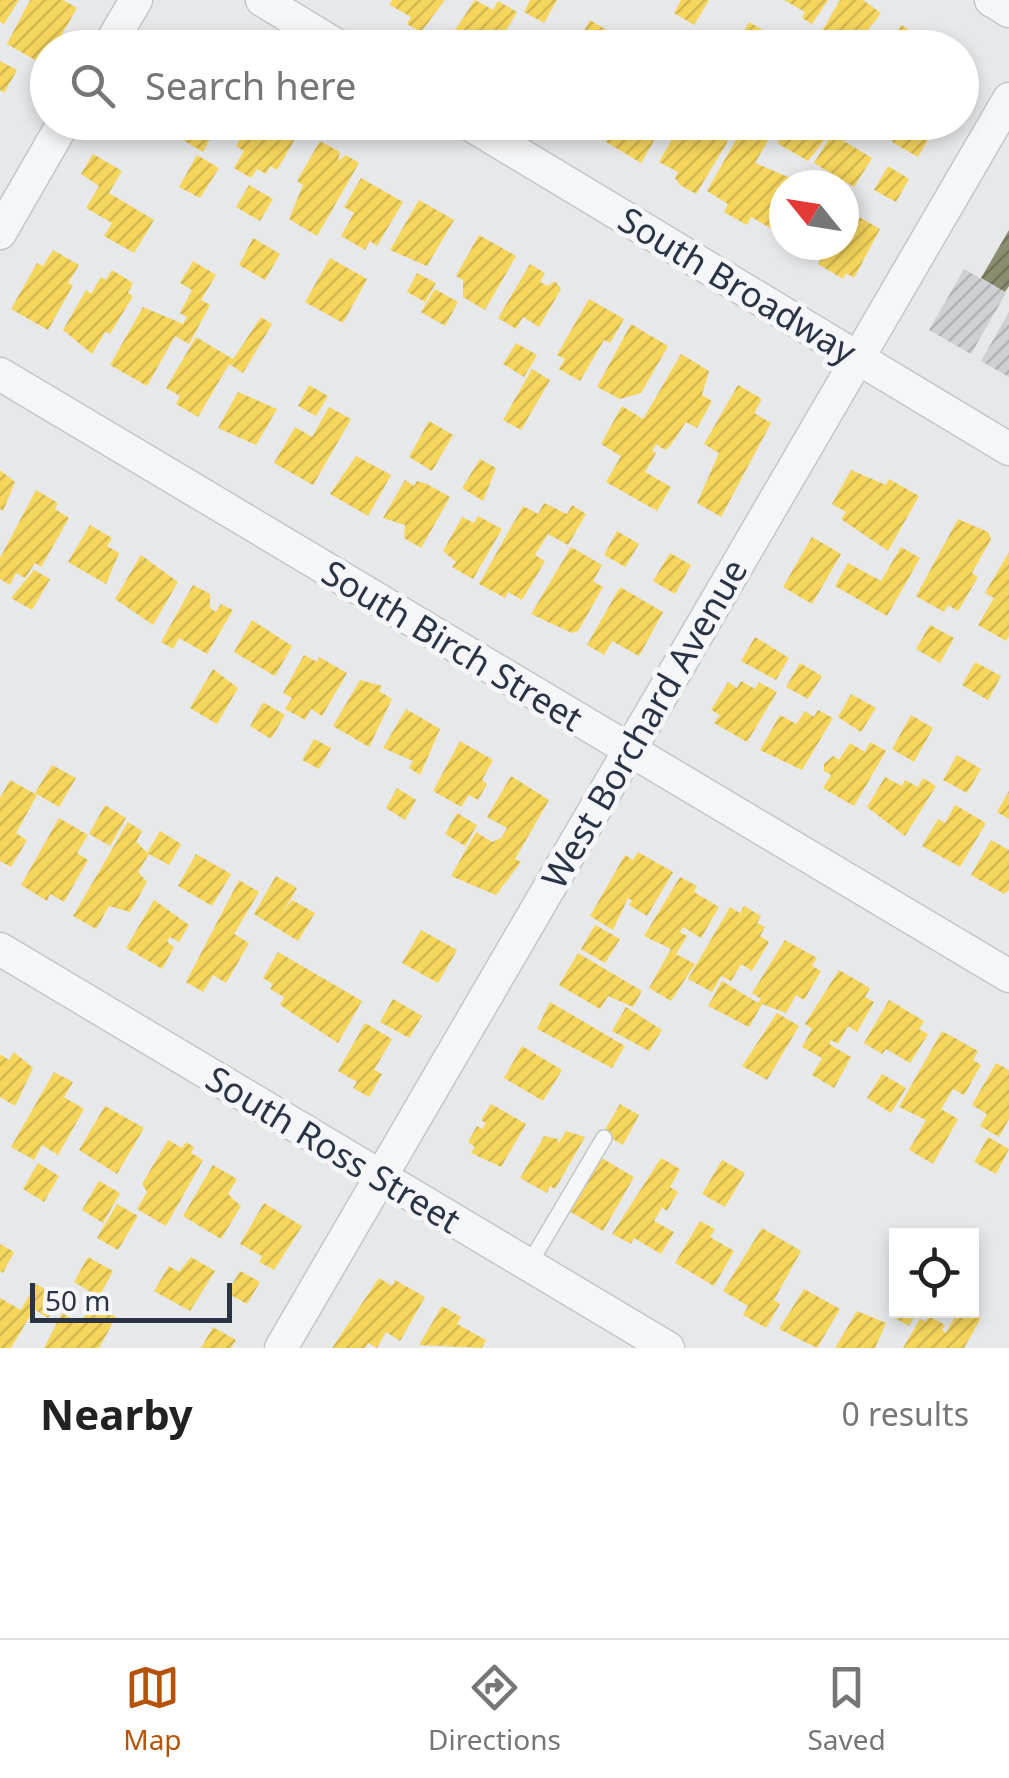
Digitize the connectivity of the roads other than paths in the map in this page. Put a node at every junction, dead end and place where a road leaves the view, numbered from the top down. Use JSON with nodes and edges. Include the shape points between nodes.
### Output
{"nodes":[{"id":1,"x":136,"y":0,"type":"edge"},
{"id":2,"x":262,"y":0,"type":"edge"},
{"id":3,"x":991,"y":0,"type":"edge"},
{"id":4,"x":1009,"y":11,"type":"edge"},
{"id":5,"x":118,"y":30,"type":"edge"},
{"id":6,"x":311,"y":30,"type":"edge"},
{"id":7,"x":1009,"y":99,"type":"edge"},
{"id":8,"x":54,"y":140,"type":"edge"},
{"id":9,"x":496,"y":140,"type":"edge"},
{"id":10,"x":0,"y":233,"type":"edge"},
{"id":11,"x":858,"y":359,"type":"junction"},
{"id":12,"x":0,"y":374,"type":"edge"},
{"id":13,"x":1009,"y":450,"type":"edge"},
{"id":14,"x":628,"y":753,"type":"junction"},
{"id":15,"x":0,"y":950,"type":"edge"},
{"id":16,"x":1009,"y":976,"type":"edge"},
{"id":17,"x":604,"y":1138,"type":"dead end"},
{"id":18,"x":380,"y":1179,"type":"junction"},
{"id":19,"x":528,"y":1266,"type":"junction"},
{"id":20,"x":282,"y":1348,"type":"edge"},
{"id":21,"x":668,"y":1348,"type":"edge"}],
"edges":[{"from":1,"to":5,"type":"street"},
{"from":2,"to":6,"type":"street"},
{"from":3,"to":4,"type":"street"},
{"from":7,"to":11,"type":"street","name":"West Borchard Avenue"},
{"from":8,"to":10,"type":"street"},
{"from":9,"to":11,"type":"street","name":"South Broadway"},
{"from":11,"to":13,"type":"street","name":"South Broadway"},
{"from":11,"to":14,"type":"street","name":"West Borchard Avenue"},
{"from":12,"to":14,"type":"street","name":"South Birch Street"},
{"from":14,"to":16,"type":"street","name":"South Birch Street"},
{"from":14,"to":18,"type":"street","name":"West Borchard Avenue"},
{"from":15,"to":18,"type":"street","name":"South Ross Street"},
{"from":17,"to":19,"type":"lane"},
{"from":18,"to":19,"type":"street","name":"South Ross Street"},
{"from":18,"to":20,"type":"street","name":"West Borchard Avenue"},
{"from":19,"to":21,"type":"street","name":"South Ross Street"}]}
